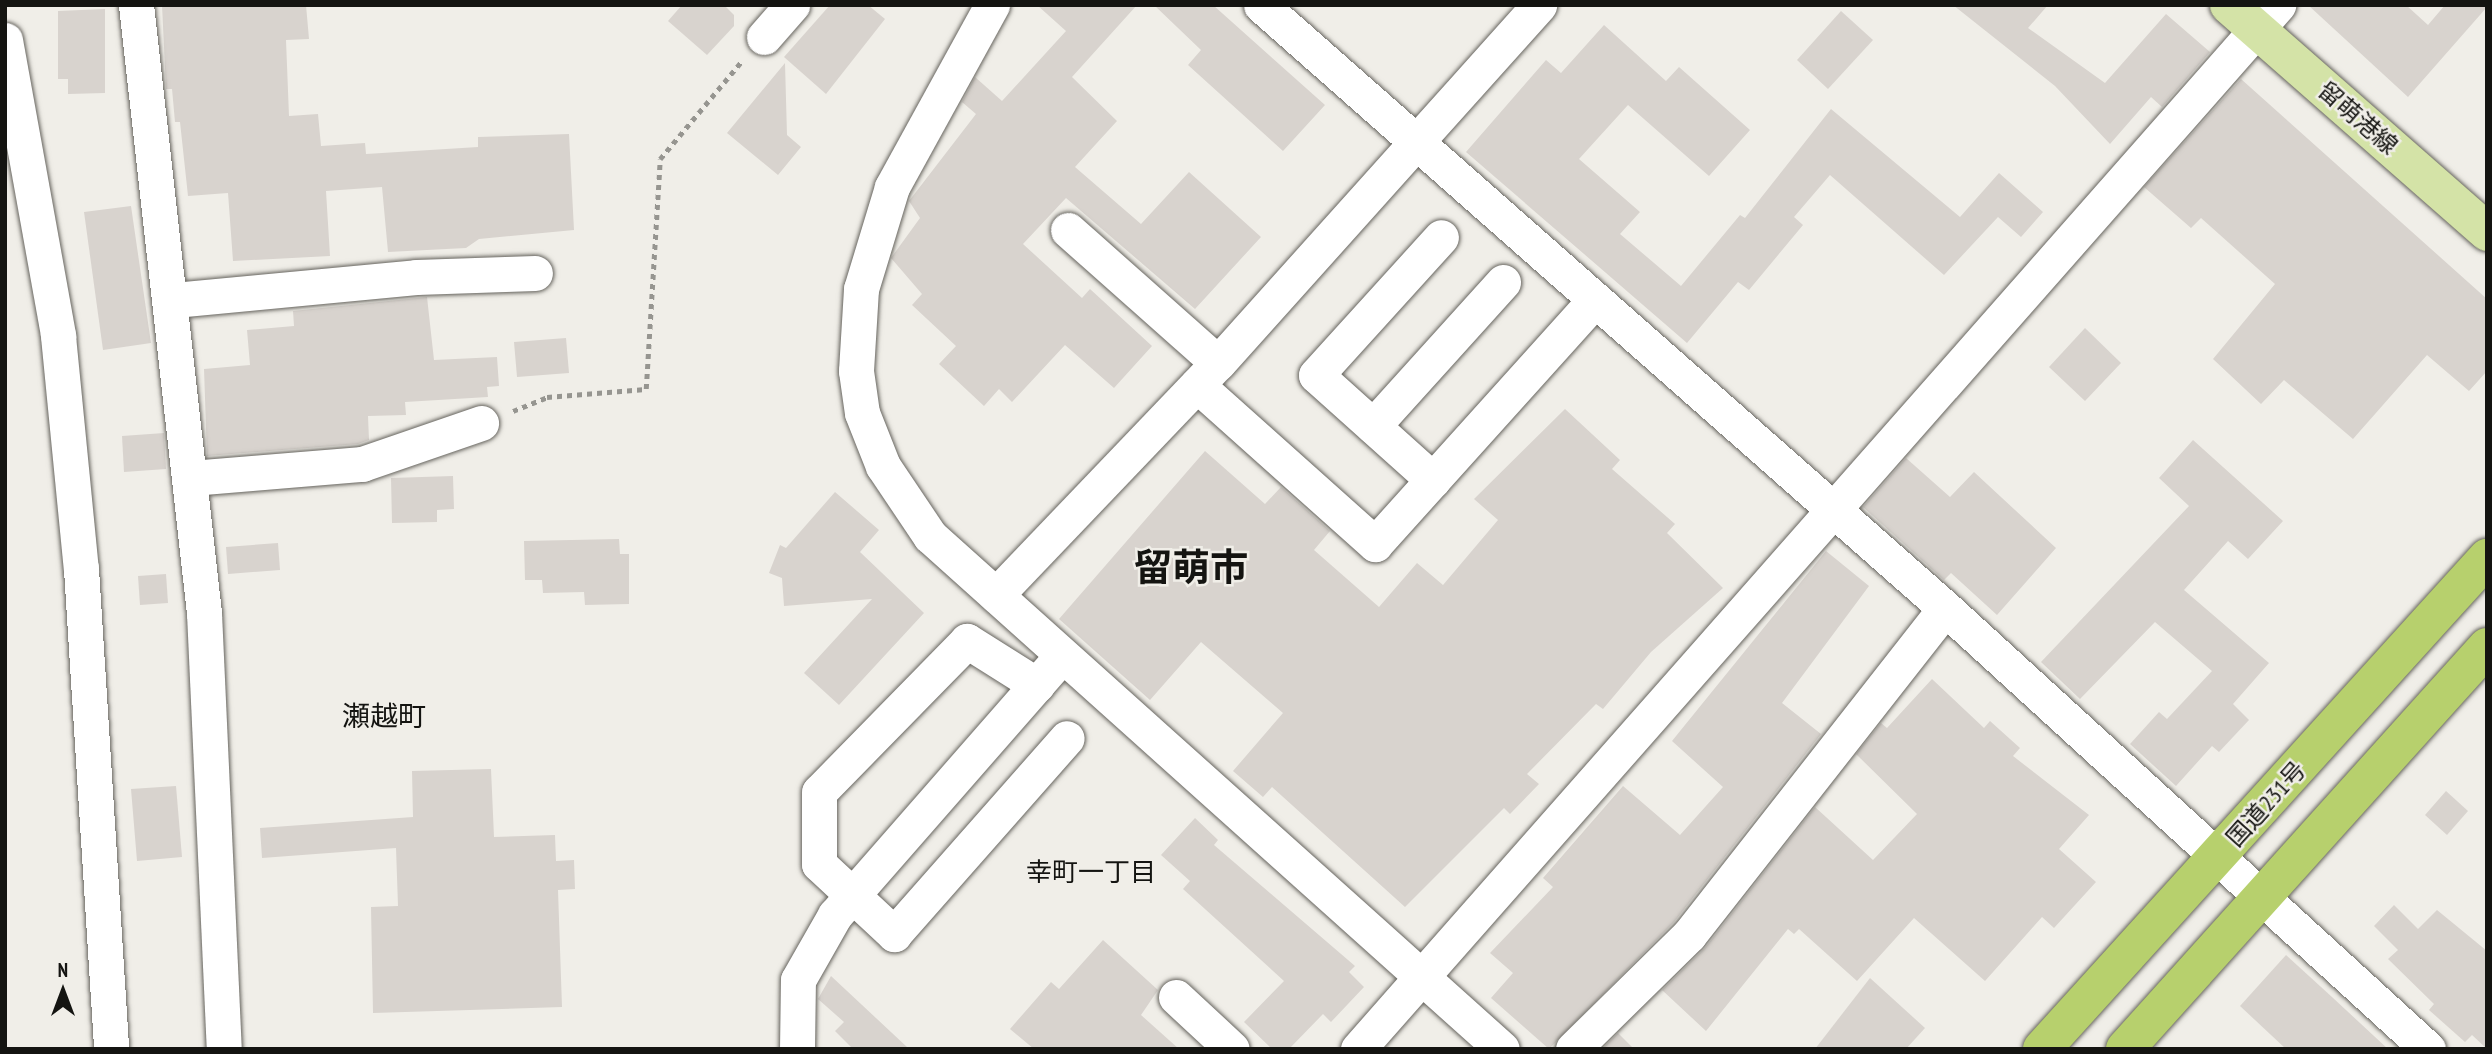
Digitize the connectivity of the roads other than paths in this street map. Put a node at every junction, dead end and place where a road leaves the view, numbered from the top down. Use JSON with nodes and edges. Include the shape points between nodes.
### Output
{"nodes":[{"id":1,"x":136,"y":5,"type":"edge"},
{"id":2,"x":792,"y":5,"type":"edge"},
{"id":3,"x":992,"y":5,"type":"edge"},
{"id":4,"x":1261,"y":5,"type":"edge"},
{"id":5,"x":1539,"y":5,"type":"edge"},
{"id":6,"x":2254,"y":13,"type":"edge"},
{"id":7,"x":764,"y":37,"type":"road end"},
{"id":8,"x":5,"y":40,"type":"edge"},
{"id":9,"x":1415,"y":144,"type":"junction"},
{"id":10,"x":1068,"y":230,"type":"dead end"},
{"id":11,"x":2487,"y":232,"type":"edge"},
{"id":12,"x":1441,"y":237,"type":"dead end"},
{"id":13,"x":535,"y":273,"type":"dead end"},
{"id":14,"x":1503,"y":282,"type":"dead end"},
{"id":15,"x":174,"y":300,"type":"junction"},
{"id":16,"x":1595,"y":300,"type":"junction"},
{"id":17,"x":1208,"y":374,"type":"junction"},
{"id":18,"x":481,"y":423,"type":"road end"},
{"id":19,"x":1373,"y":426,"type":"junction"},
{"id":20,"x":191,"y":478,"type":"junction"},
{"id":21,"x":1433,"y":480,"type":"junction"},
{"id":22,"x":1837,"y":512,"type":"junction"},
{"id":23,"x":2487,"y":558,"type":"edge"},
{"id":24,"x":996,"y":595,"type":"junction"},
{"id":25,"x":1945,"y":608,"type":"junction"},
{"id":26,"x":2487,"y":647,"type":"edge"},
{"id":27,"x":1060,"y":657,"type":"junction"},
{"id":28,"x":1037,"y":685,"type":"junction"},
{"id":29,"x":1067,"y":738,"type":"dead end"},
{"id":30,"x":2220,"y":855,"type":"junction"},
{"id":31,"x":2266,"y":896,"type":"junction"},
{"id":32,"x":844,"y":905,"type":"junction"},
{"id":33,"x":1423,"y":977,"type":"junction"},
{"id":34,"x":1176,"y":997,"type":"dead end"},
{"id":35,"x":111,"y":1049,"type":"edge"},
{"id":36,"x":224,"y":1049,"type":"edge"},
{"id":37,"x":797,"y":1049,"type":"edge"},
{"id":38,"x":1232,"y":1049,"type":"edge"},
{"id":39,"x":1358,"y":1049,"type":"edge"},
{"id":40,"x":1502,"y":1049,"type":"edge"},
{"id":41,"x":1573,"y":1049,"type":"edge"},
{"id":42,"x":2042,"y":1049,"type":"edge"},
{"id":43,"x":2125,"y":1049,"type":"edge"},
{"id":44,"x":2428,"y":1049,"type":"edge"}],
"edges":[{"from":1,"to":15,"type":"street"},
{"from":2,"to":7,"type":"street"},
{"from":3,"to":24,"type":"street","via":[[892,187],[861,289],[856,371],[862,413],[883,466],[930,536]]},
{"from":4,"to":9,"type":"street"},
{"from":5,"to":9,"type":"street"},
{"from":6,"to":11,"type":"main road","name":"留萌港線"},
{"from":6,"to":22,"type":"street"},
{"from":8,"to":35,"type":"street","via":[[58,336],[81,569]]},
{"from":9,"to":16,"type":"street"},
{"from":9,"to":17,"type":"street"},
{"from":10,"to":17,"type":"street"},
{"from":12,"to":19,"type":"street","via":[[1316,375]]},
{"from":13,"to":15,"type":"street","via":[[416,277]]},
{"from":14,"to":19,"type":"street"},
{"from":15,"to":20,"type":"street"},
{"from":16,"to":21,"type":"street"},
{"from":16,"to":22,"type":"street"},
{"from":17,"to":21,"type":"street","via":[[1375,544]]},
{"from":17,"to":24,"type":"street"},
{"from":18,"to":20,"type":"street","via":[[362,464]]},
{"from":19,"to":21,"type":"street"},
{"from":20,"to":36,"type":"street","via":[[204,613]]},
{"from":22,"to":25,"type":"street"},
{"from":22,"to":33,"type":"street"},
{"from":23,"to":30,"type":"highway","name":"国道231号"},
{"from":24,"to":27,"type":"street"},
{"from":25,"to":30,"type":"street"},
{"from":25,"to":41,"type":"street","via":[[1689,935]]},
{"from":26,"to":31,"type":"highway"},
{"from":27,"to":28,"type":"street"},
{"from":27,"to":33,"type":"street"},
{"from":28,"to":32,"type":"street"},
{"from":28,"to":32,"type":"street","via":[[967,641],[819,792],[819,864]]},
{"from":29,"to":32,"type":"street","via":[[894,934]]},
{"from":30,"to":31,"type":"street"},
{"from":30,"to":42,"type":"highway","name":"国道231号"},
{"from":31,"to":43,"type":"highway"},
{"from":31,"to":44,"type":"street"},
{"from":32,"to":37,"type":"street","via":[[799,980]]},
{"from":33,"to":39,"type":"street"},
{"from":33,"to":40,"type":"street"},
{"from":34,"to":38,"type":"street"}]}
